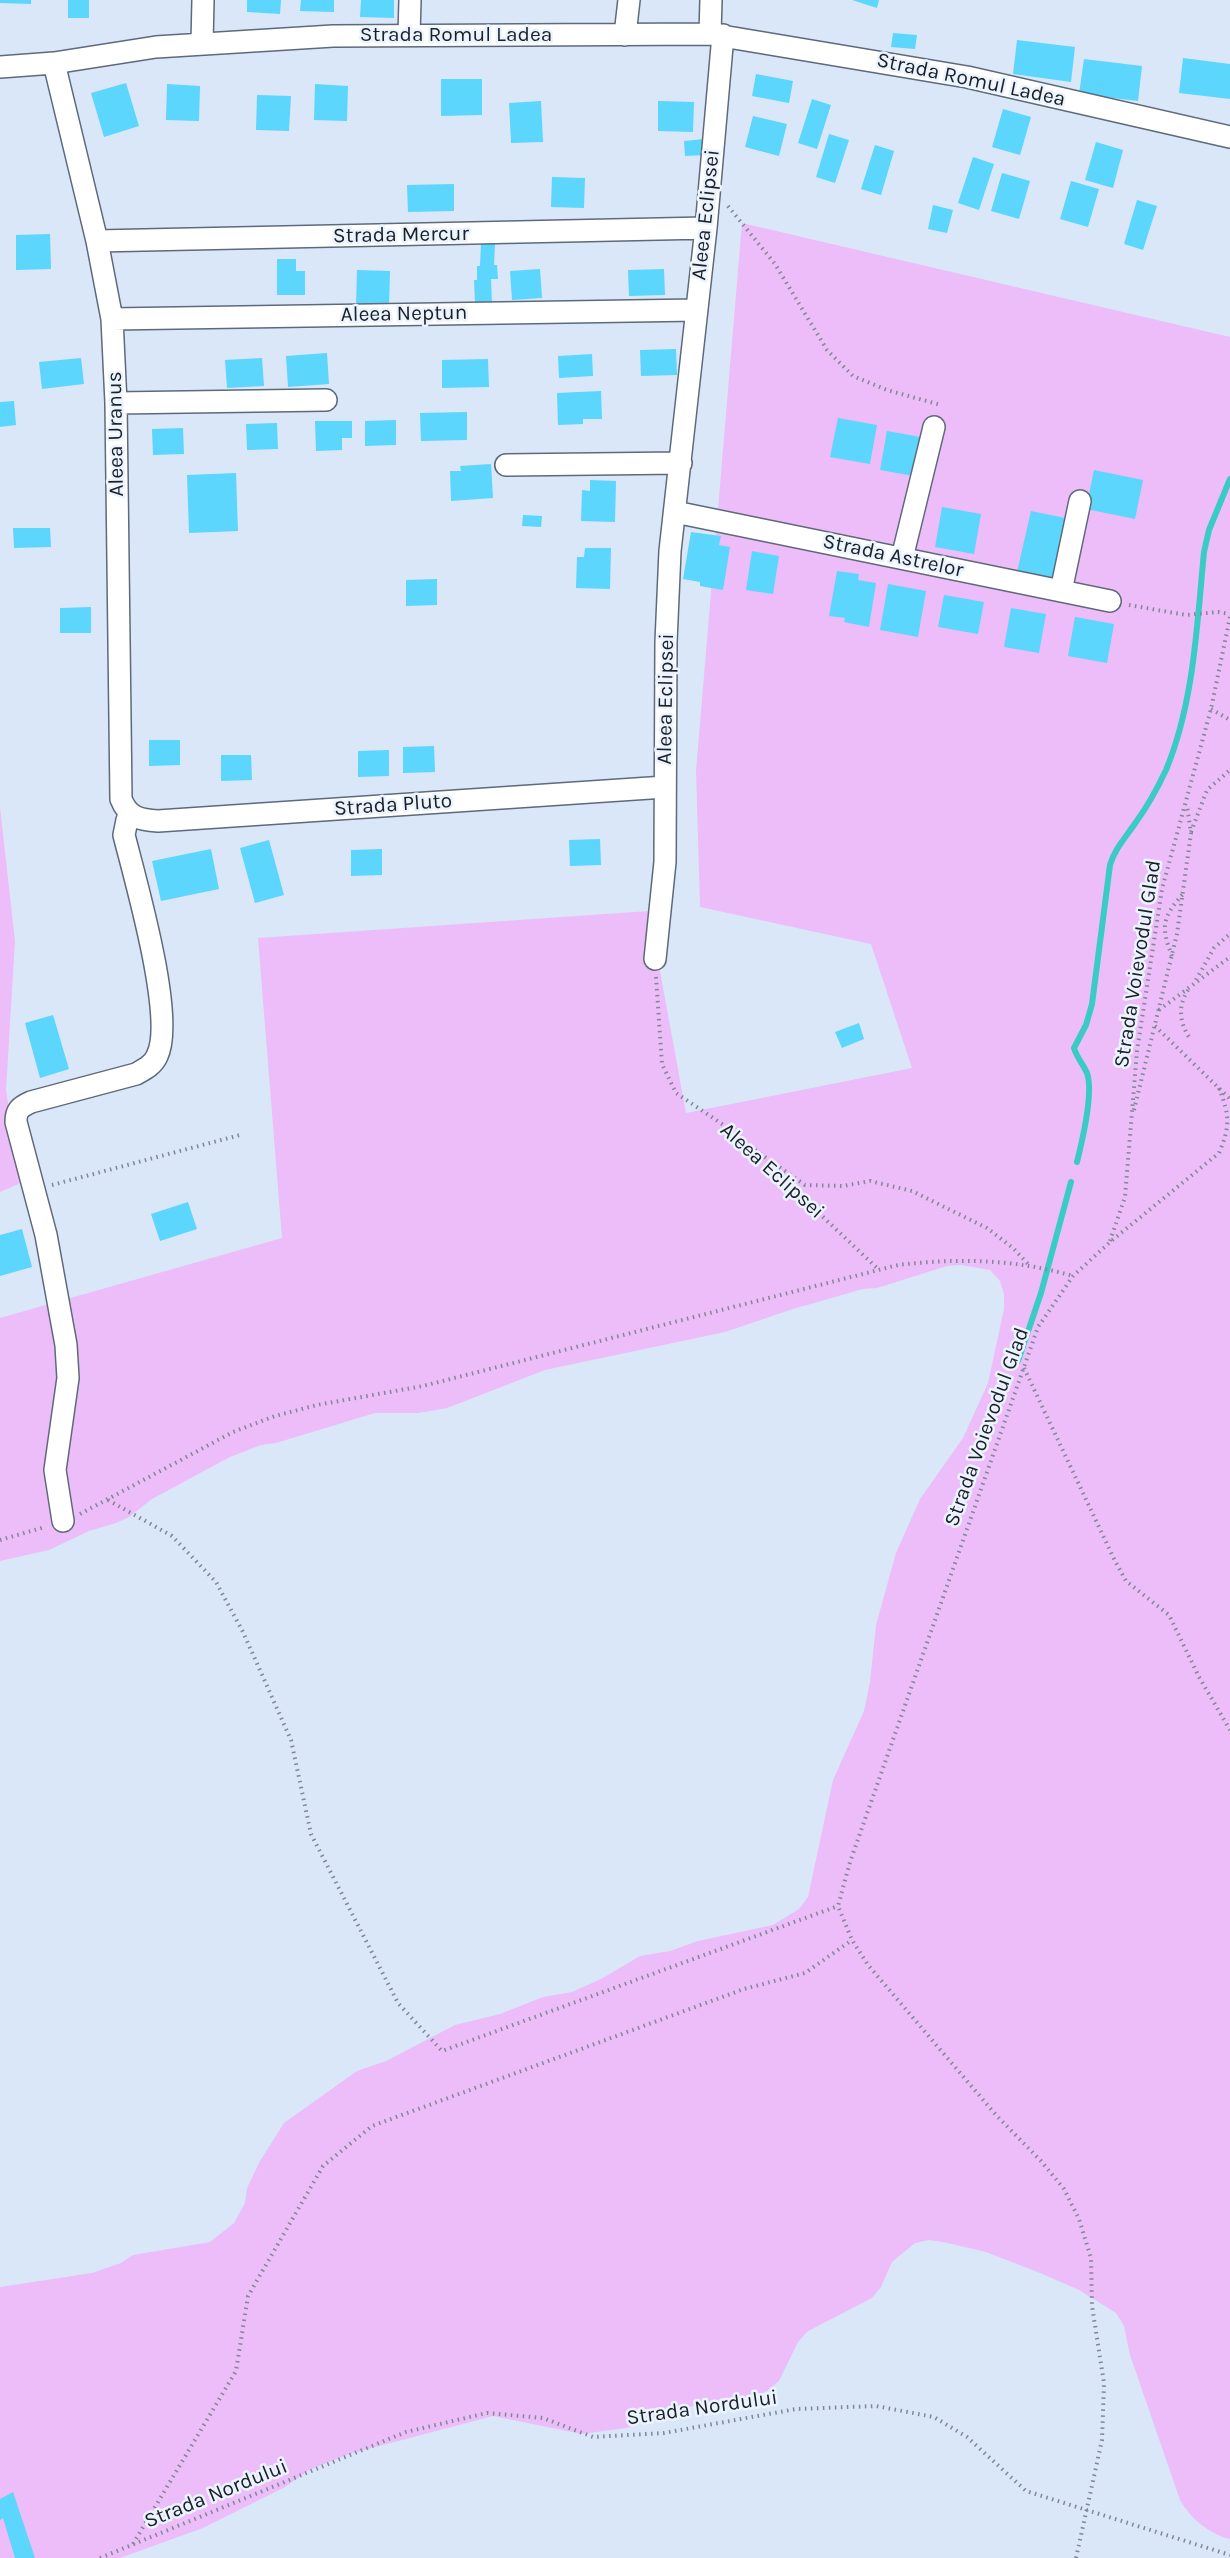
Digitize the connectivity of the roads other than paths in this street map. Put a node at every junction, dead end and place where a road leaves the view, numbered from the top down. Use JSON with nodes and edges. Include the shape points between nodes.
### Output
{"nodes":[{"id":1,"x":203,"y":0,"type":"edge"},
{"id":2,"x":410,"y":0,"type":"edge"},
{"id":3,"x":629,"y":0,"type":"edge"},
{"id":4,"x":711,"y":0,"type":"edge"},
{"id":5,"x":716,"y":34,"type":"junction"},
{"id":6,"x":409,"y":35,"type":"junction"},
{"id":7,"x":625,"y":35,"type":"junction"},
{"id":8,"x":202,"y":43,"type":"junction"},
{"id":9,"x":54,"y":63,"type":"junction"},
{"id":10,"x":0,"y":67,"type":"edge"},
{"id":11,"x":1230,"y":137,"type":"edge"},
{"id":12,"x":706,"y":228,"type":"junction"},
{"id":13,"x":97,"y":241,"type":"junction"},
{"id":14,"x":697,"y":310,"type":"junction"},
{"id":15,"x":112,"y":319,"type":"junction"},
{"id":16,"x":326,"y":400,"type":"dead end"},
{"id":17,"x":116,"y":404,"type":"junction"},
{"id":18,"x":934,"y":427,"type":"dead end"},
{"id":19,"x":681,"y":463,"type":"junction"},
{"id":20,"x":506,"y":465,"type":"dead end"},
{"id":21,"x":1080,"y":501,"type":"dead end"},
{"id":22,"x":675,"y":512,"type":"junction"},
{"id":23,"x":902,"y":558,"type":"junction"},
{"id":24,"x":1061,"y":591,"type":"junction"},
{"id":25,"x":1110,"y":601,"type":"road end"},
{"id":26,"x":665,"y":787,"type":"junction"},
{"id":27,"x":128,"y":813,"type":"junction"},
{"id":28,"x":655,"y":959,"type":"road end"},
{"id":29,"x":63,"y":1521,"type":"road end"}],
"edges":[{"from":1,"to":8,"type":"street"},
{"from":2,"to":6,"type":"street"},
{"from":3,"to":7,"type":"street"},
{"from":4,"to":5,"type":"street"},
{"from":5,"to":7,"type":"street","name":"Strada Romul Ladea"},
{"from":5,"to":11,"type":"street","name":"Strada Romul Ladea","via":[[967,77]]},
{"from":5,"to":12,"type":"street","name":"Aleea Eclipsei"},
{"from":6,"to":7,"type":"street","name":"Strada Romul Ladea"},
{"from":6,"to":8,"type":"street","name":"Strada Romul Ladea"},
{"from":8,"to":9,"type":"street","name":"Strada Romul Ladea"},
{"from":9,"to":10,"type":"street","name":"Strada Romul Ladea"},
{"from":9,"to":13,"type":"street","name":"Aleea Uranus"},
{"from":12,"to":13,"type":"street","name":"Strada Mercur"},
{"from":12,"to":14,"type":"street","name":"Aleea Eclipsei"},
{"from":13,"to":15,"type":"street","name":"Aleea Uranus"},
{"from":14,"to":15,"type":"street","name":"Aleea Neptun"},
{"from":14,"to":19,"type":"street","name":"Aleea Eclipsei"},
{"from":15,"to":17,"type":"street","name":"Aleea Uranus"},
{"from":16,"to":17,"type":"street"},
{"from":17,"to":27,"type":"street","name":"Aleea Uranus","via":[[121,799]]},
{"from":18,"to":23,"type":"street"},
{"from":19,"to":20,"type":"street"},
{"from":19,"to":22,"type":"street","name":"Aleea Eclipsei"},
{"from":21,"to":24,"type":"street"},
{"from":22,"to":23,"type":"street","name":"Strada Astrelor"},
{"from":22,"to":26,"type":"street","name":"Aleea Eclipsei","via":[[666,642]]},
{"from":23,"to":24,"type":"street","name":"Strada Astrelor"},
{"from":24,"to":25,"type":"street","name":"Strada Astrelor"},
{"from":26,"to":27,"type":"street","name":"Strada Pluto","via":[[158,821]]},
{"from":26,"to":28,"type":"street","name":"Aleea Eclipsei","via":[[665,862]]},
{"from":27,"to":29,"type":"street","name":"Aleea Uranus","via":[[124,835],[160,1000],[161,1044],[157,1057],[136,1074],[21,1107],[16,1113],[56,1281],[66,1345],[68,1378],[56,1470]]}]}
